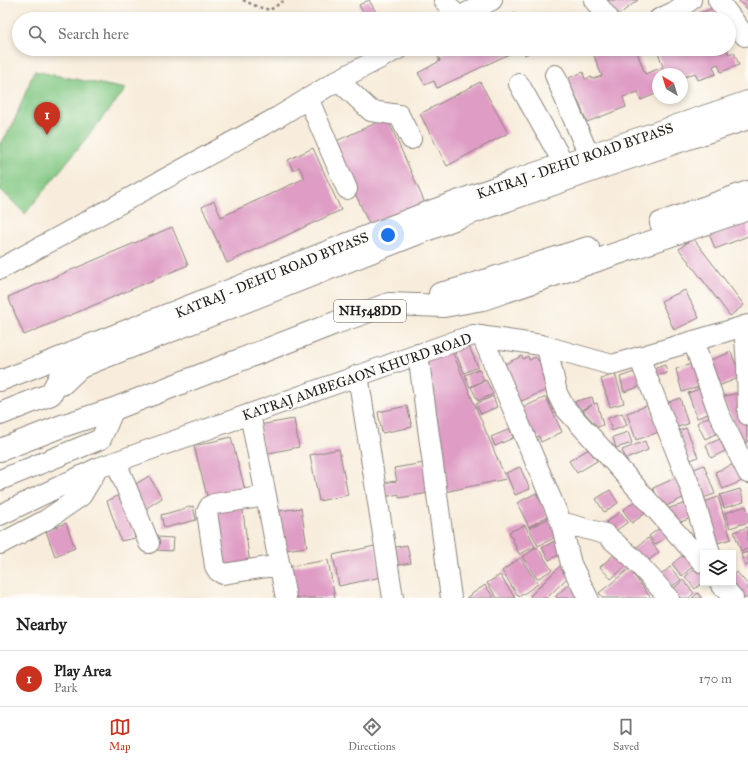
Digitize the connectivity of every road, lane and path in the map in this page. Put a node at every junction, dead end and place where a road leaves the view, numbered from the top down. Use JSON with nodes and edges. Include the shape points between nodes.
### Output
{"nodes":[{"id":1,"x":243,"y":0,"type":"edge"},
{"id":2,"x":285,"y":0,"type":"edge"},
{"id":3,"x":444,"y":0,"type":"edge"},
{"id":4,"x":492,"y":0,"type":"edge"},
{"id":5,"x":594,"y":0,"type":"edge"},
{"id":6,"x":691,"y":0,"type":"edge"},
{"id":7,"x":718,"y":0,"type":"edge"},
{"id":8,"x":666,"y":10,"type":"edge"},
{"id":9,"x":453,"y":12,"type":"edge"},
{"id":10,"x":469,"y":12,"type":"edge"},
{"id":11,"x":603,"y":12,"type":"edge"},
{"id":12,"x":727,"y":12,"type":"edge"},
{"id":13,"x":736,"y":23,"type":"edge"},
{"id":14,"x":746,"y":36,"type":"dead end"},
{"id":15,"x":384,"y":56,"type":"edge"},
{"id":16,"x":555,"y":76,"type":"dead end"},
{"id":17,"x":338,"y":80,"type":"junction"},
{"id":18,"x":519,"y":84,"type":"dead end"},
{"id":19,"x":308,"y":98,"type":"junction"},
{"id":20,"x":748,"y":102,"type":"edge"},
{"id":21,"x":748,"y":118,"type":"edge"},
{"id":22,"x":411,"y":139,"type":"dead end"},
{"id":23,"x":589,"y":156,"type":"junction"},
{"id":24,"x":564,"y":164,"type":"junction"},
{"id":25,"x":347,"y":189,"type":"dead end"},
{"id":26,"x":748,"y":192,"type":"edge"},
{"id":27,"x":748,"y":209,"type":"edge"},
{"id":28,"x":0,"y":269,"type":"edge"},
{"id":29,"x":389,"y":304,"type":"junction"},
{"id":30,"x":746,"y":325,"type":"edge"},
{"id":31,"x":482,"y":336,"type":"junction"},
{"id":32,"x":693,"y":341,"type":"junction"},
{"id":33,"x":547,"y":347,"type":"junction"},
{"id":34,"x":76,"y":351,"type":"junction"},
{"id":35,"x":418,"y":354,"type":"junction"},
{"id":36,"x":638,"y":357,"type":"junction"},
{"id":37,"x":358,"y":376,"type":"junction"},
{"id":38,"x":0,"y":381,"type":"edge"},
{"id":39,"x":51,"y":394,"type":"junction"},
{"id":40,"x":114,"y":409,"type":"junction"},
{"id":41,"x":0,"y":414,"type":"edge"},
{"id":42,"x":250,"y":414,"type":"junction"},
{"id":43,"x":748,"y":414,"type":"edge"},
{"id":44,"x":0,"y":450,"type":"edge"},
{"id":45,"x":107,"y":465,"type":"junction"},
{"id":46,"x":747,"y":466,"type":"edge"},
{"id":47,"x":0,"y":480,"type":"edge"},
{"id":48,"x":266,"y":496,"type":"junction"},
{"id":49,"x":0,"y":515,"type":"edge"},
{"id":50,"x":561,"y":522,"type":"junction"},
{"id":51,"x":149,"y":543,"type":"dead end"},
{"id":52,"x":0,"y":544,"type":"edge"},
{"id":53,"x":709,"y":550,"type":"edge"},
{"id":54,"x":700,"y":560,"type":"edge"},
{"id":55,"x":280,"y":565,"type":"junction"},
{"id":56,"x":723,"y":586,"type":"edge"},
{"id":57,"x":286,"y":598,"type":"edge"},
{"id":58,"x":393,"y":598,"type":"edge"},
{"id":59,"x":451,"y":598,"type":"edge"},
{"id":60,"x":588,"y":598,"type":"edge"},
{"id":61,"x":669,"y":598,"type":"edge"},
{"id":62,"x":733,"y":598,"type":"edge"}],
"edges":[{"from":1,"to":2,"type":"path","via":[[270,10]]},
{"from":3,"to":9,"type":"street"},
{"from":4,"to":10,"type":"street"},
{"from":5,"to":11,"type":"street"},
{"from":6,"to":8,"type":"street"},
{"from":7,"to":12,"type":"street"},
{"from":13,"to":14,"type":"street"},
{"from":15,"to":17,"type":"street"},
{"from":16,"to":23,"type":"street"},
{"from":17,"to":19,"type":"street"},
{"from":17,"to":22,"type":"street","via":[[371,111],[398,115]]},
{"from":18,"to":24,"type":"street"},
{"from":19,"to":25,"type":"street"},
{"from":19,"to":28,"type":"street","via":[[278,117]]},
{"from":20,"to":23,"type":"highway","name":"KATRAJ - DEHU ROAD BYPASS"},
{"from":21,"to":39,"type":"highway","via":[[459,217],[88,363]]},
{"from":23,"to":24,"type":"highway","name":"KATRAJ - DEHU ROAD BYPASS"},
{"from":24,"to":34,"type":"highway","name":"KATRAJ - DEHU ROAD BYPASS","via":[[430,212]]},
{"from":26,"to":29,"type":"highway","via":[[618,238],[456,290]]},
{"from":27,"to":29,"type":"highway","number":"NH548DD","via":[[483,299],[444,306]]},
{"from":29,"to":40,"type":"highway","number":"NH548DD"},
{"from":30,"to":32,"type":"street","name":"KATRAJ AMBEGAON KHURD ROAD"},
{"from":30,"to":43,"type":"street"},
{"from":31,"to":33,"type":"street","name":"KATRAJ AMBEGAON KHURD ROAD"},
{"from":31,"to":35,"type":"street","name":"KATRAJ AMBEGAON KHURD ROAD","via":[[472,335]]},
{"from":31,"to":50,"type":"street"},
{"from":32,"to":36,"type":"street","name":"KATRAJ AMBEGAON KHURD ROAD"},
{"from":32,"to":46,"type":"street","via":[[719,414]]},
{"from":33,"to":36,"type":"street","name":"KATRAJ AMBEGAON KHURD ROAD","via":[[612,365]]},
{"from":33,"to":54,"type":"street","via":[[557,393],[564,407]]},
{"from":34,"to":38,"type":"street"},
{"from":34,"to":39,"type":"highway"},
{"from":35,"to":37,"type":"street","name":"KATRAJ AMBEGAON KHURD ROAD"},
{"from":35,"to":59,"type":"street"},
{"from":36,"to":53,"type":"street","via":[[691,489]]},
{"from":37,"to":42,"type":"street","name":"KATRAJ AMBEGAON KHURD ROAD"},
{"from":37,"to":58,"type":"street"},
{"from":39,"to":41,"type":"highway"},
{"from":40,"to":44,"type":"highway","number":"NH548DD"},
{"from":40,"to":47,"type":"street","via":[[101,440]]},
{"from":42,"to":45,"type":"street","name":"KATRAJ AMBEGAON KHURD ROAD"},
{"from":42,"to":48,"type":"street"},
{"from":45,"to":49,"type":"street","name":"KATRAJ AMBEGAON KHURD ROAD"},
{"from":45,"to":51,"type":"street"},
{"from":45,"to":52,"type":"street","via":[[81,496],[46,520]]},
{"from":48,"to":55,"type":"street"},
{"from":48,"to":55,"type":"street","via":[[210,506],[207,512],[215,566],[222,574]]},
{"from":50,"to":60,"type":"street","via":[[571,564]]},
{"from":50,"to":61,"type":"street","via":[[605,534],[632,557]]},
{"from":55,"to":57,"type":"street"},
{"from":56,"to":62,"type":"street"}]}
